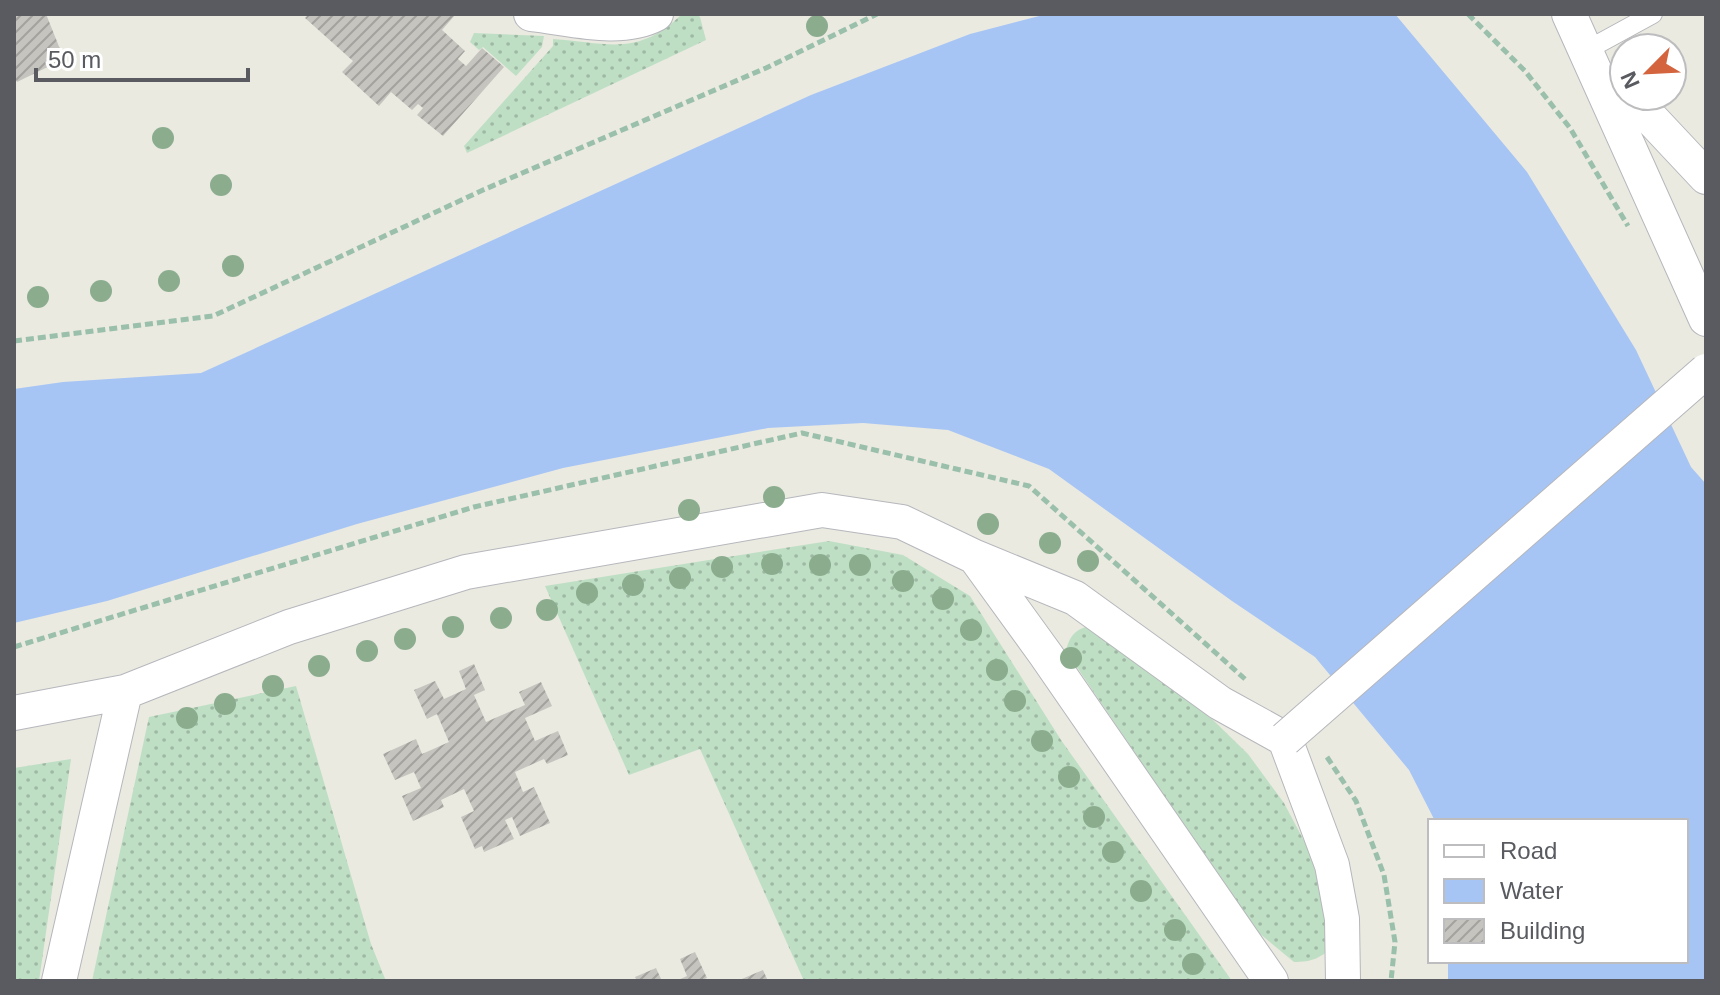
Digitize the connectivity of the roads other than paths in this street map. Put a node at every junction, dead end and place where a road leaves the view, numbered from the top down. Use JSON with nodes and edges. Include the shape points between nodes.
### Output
{"nodes":[{"id":1,"x":531,"y":14,"type":"edge"},
{"id":2,"x":656,"y":14,"type":"edge"},
{"id":3,"x":1569,"y":14,"type":"edge"},
{"id":4,"x":1653,"y":14,"type":"edge"},
{"id":5,"x":1587,"y":50,"type":"junction"},
{"id":6,"x":1608,"y":73,"type":"edge"},
{"id":7,"x":1645,"y":112,"type":"edge"},
{"id":8,"x":1706,"y":177,"type":"edge"},
{"id":9,"x":1706,"y":319,"type":"edge"},
{"id":10,"x":1706,"y":371,"type":"edge"},
{"id":11,"x":975,"y":557,"type":"junction"},
{"id":12,"x":125,"y":692,"type":"junction"},
{"id":13,"x":14,"y":713,"type":"edge"},
{"id":14,"x":1285,"y":739,"type":"junction"},
{"id":15,"x":1342,"y":979,"type":"edge"},
{"id":16,"x":59,"y":981,"type":"edge"},
{"id":17,"x":1271,"y":981,"type":"edge"}],
"edges":[{"from":1,"to":2,"type":"street","via":[[633,23]]},
{"from":3,"to":5,"type":"street"},
{"from":4,"to":5,"type":"lane"},
{"from":5,"to":6,"type":"street"},
{"from":5,"to":9,"type":"street"},
{"from":7,"to":8,"type":"street"},
{"from":10,"to":14,"type":"street","bridge":true},
{"from":11,"to":12,"type":"street","via":[[902,522],[822,510],[466,572],[289,627]]},
{"from":11,"to":14,"type":"street","via":[[1075,598],[1220,703]]},
{"from":11,"to":17,"type":"street"},
{"from":12,"to":13,"type":"street"},
{"from":12,"to":16,"type":"street"},
{"from":14,"to":15,"type":"street","via":[[1332,865],[1342,919]]}]}
